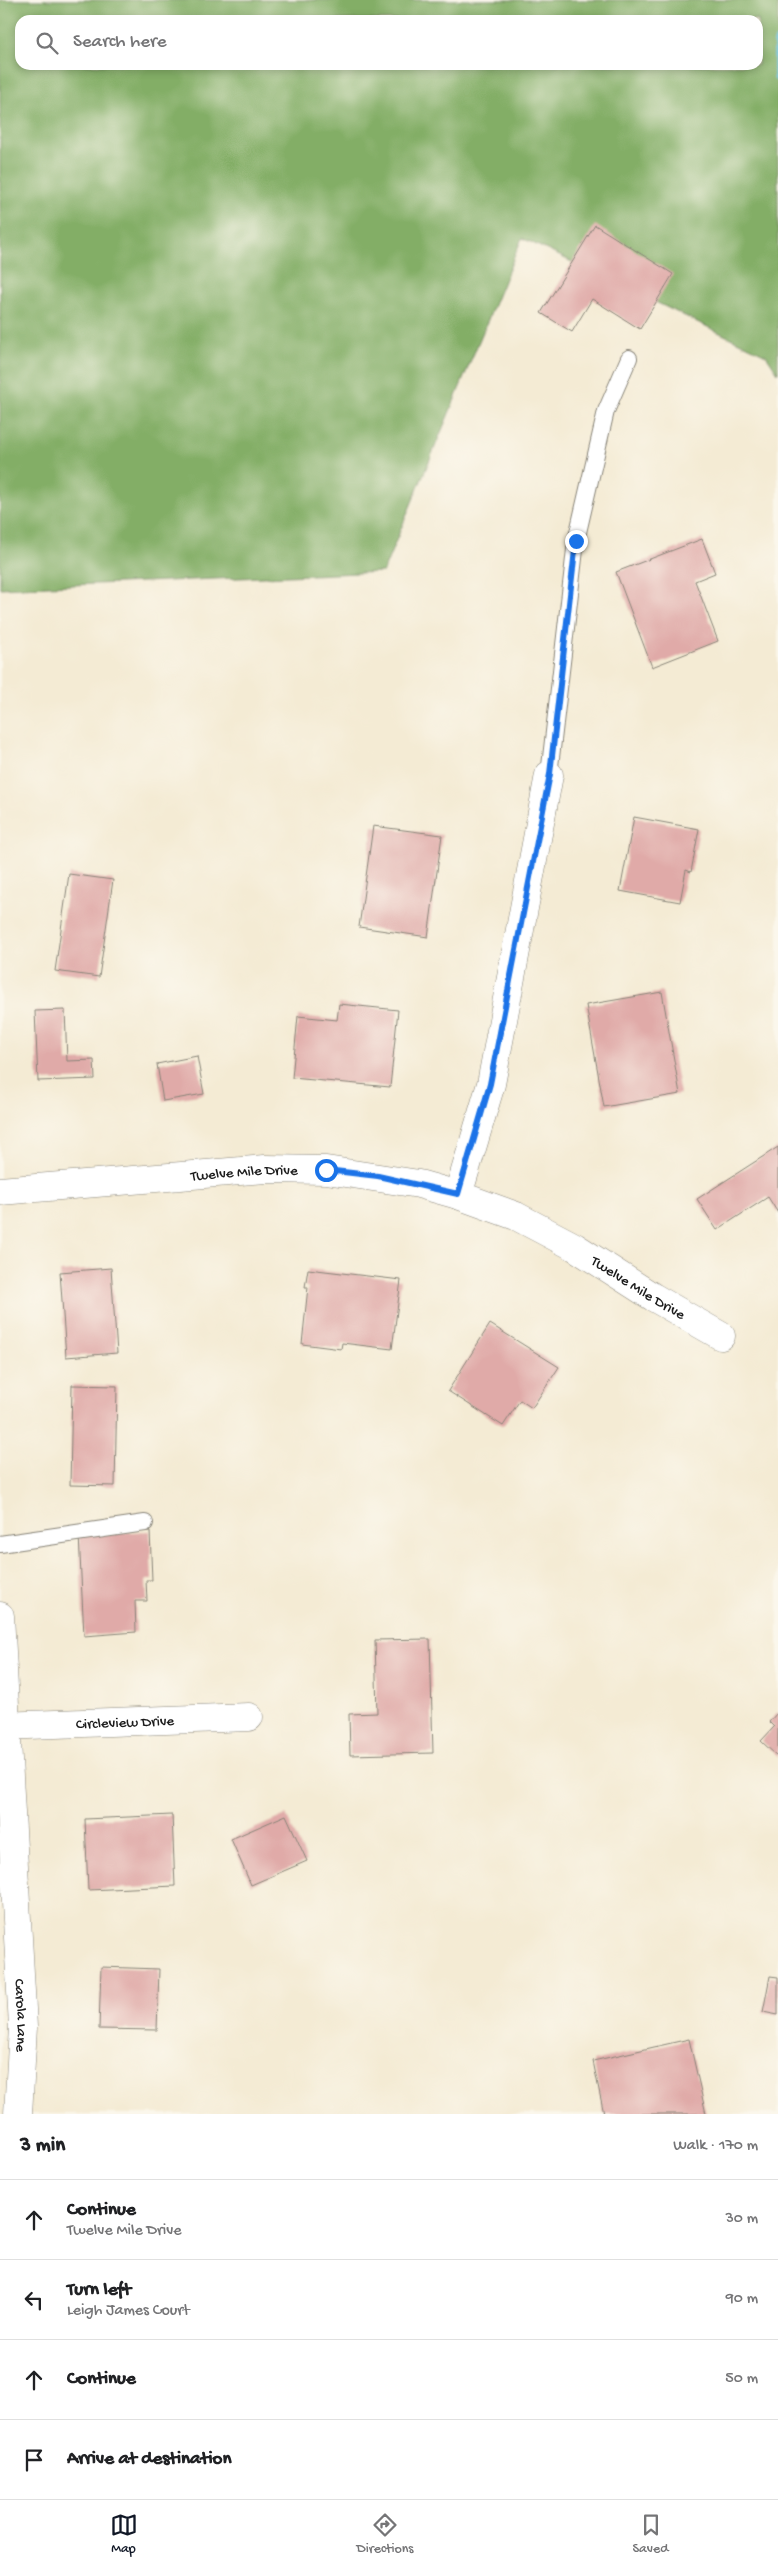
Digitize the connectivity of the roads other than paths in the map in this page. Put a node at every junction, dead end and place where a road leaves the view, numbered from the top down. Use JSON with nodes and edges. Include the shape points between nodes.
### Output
{"nodes":[{"id":1,"x":629,"y":358,"type":"dead end"},
{"id":2,"x":550,"y":774,"type":"joint"},
{"id":3,"x":0,"y":1191,"type":"edge"},
{"id":4,"x":458,"y":1194,"type":"junction"},
{"id":5,"x":721,"y":1336,"type":"dead end"},
{"id":6,"x":144,"y":1523,"type":"dead end"},
{"id":7,"x":0,"y":1544,"type":"edge"},
{"id":8,"x":0,"y":1616,"type":"edge"},
{"id":9,"x":249,"y":1717,"type":"dead end"},
{"id":10,"x":3,"y":1725,"type":"edge"},
{"id":11,"x":18,"y":2114,"type":"edge"}],
"edges":[{"from":1,"to":2,"type":"lane","via":[[606,410],[576,541]]},
{"from":2,"to":4,"type":"street","via":[[490,1084]]},
{"from":3,"to":4,"type":"street","name":"Twelve Mile Drive","via":[[265,1169],[326,1170],[378,1176]]},
{"from":4,"to":5,"type":"street","name":"Twelve Mile Drive","via":[[516,1216],[575,1247]]},
{"from":6,"to":7,"type":"lane"},
{"from":8,"to":10,"type":"street","name":"Carola Lane"},
{"from":9,"to":10,"type":"street","name":"Circleview Drive"},
{"from":10,"to":11,"type":"street","name":"Carola Lane","via":[[23,2027]]}]}
